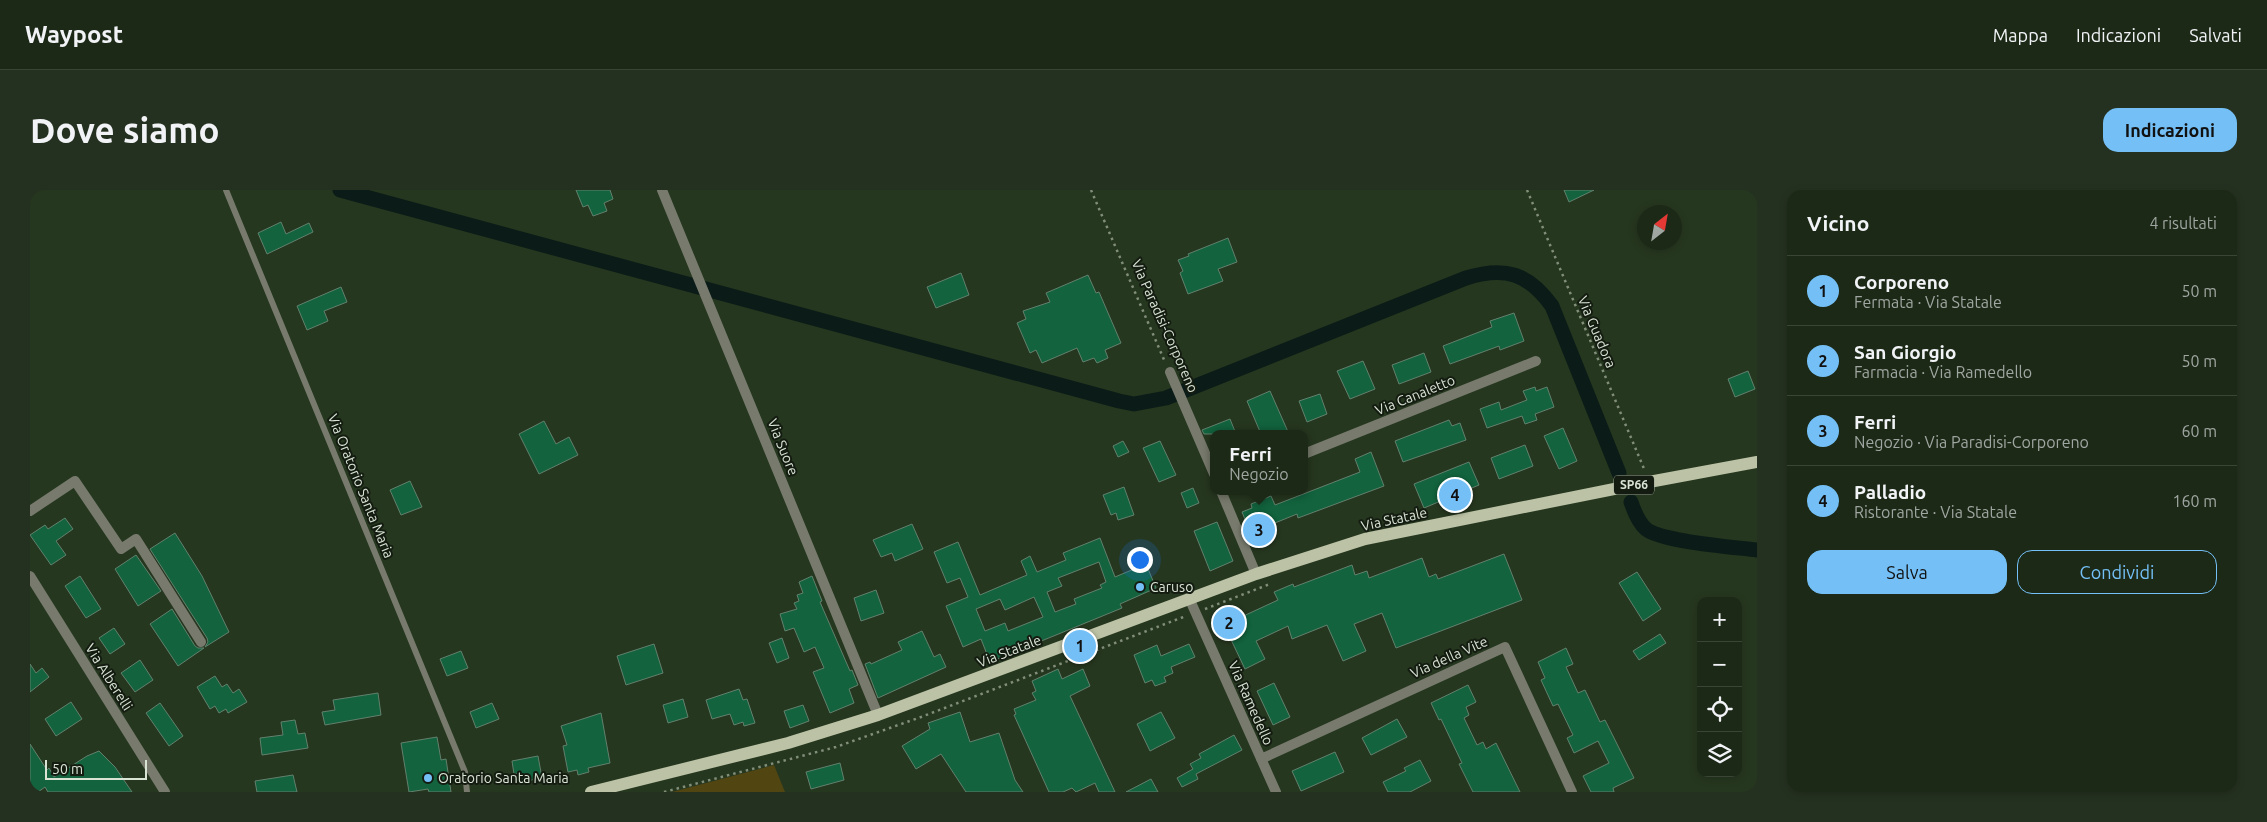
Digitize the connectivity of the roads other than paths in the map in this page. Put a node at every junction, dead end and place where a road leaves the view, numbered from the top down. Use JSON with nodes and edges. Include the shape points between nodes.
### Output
{"nodes":[{"id":1,"x":226,"y":190,"type":"edge"},
{"id":2,"x":662,"y":190,"type":"edge"},
{"id":3,"x":1536,"y":361,"type":"dead end"},
{"id":4,"x":1170,"y":372,"type":"road end"},
{"id":5,"x":1308,"y":452,"type":"edge"},
{"id":6,"x":1757,"y":462,"type":"edge"},
{"id":7,"x":1210,"y":464,"type":"edge"},
{"id":8,"x":1223,"y":495,"type":"edge"},
{"id":9,"x":30,"y":511,"type":"edge"},
{"id":10,"x":1256,"y":574,"type":"junction"},
{"id":11,"x":30,"y":576,"type":"edge"},
{"id":12,"x":1189,"y":598,"type":"junction"},
{"id":13,"x":200,"y":642,"type":"dead end"},
{"id":14,"x":878,"y":715,"type":"junction"},
{"id":15,"x":1261,"y":759,"type":"junction"},
{"id":16,"x":165,"y":792,"type":"edge"},
{"id":17,"x":468,"y":792,"type":"edge"},
{"id":18,"x":591,"y":792,"type":"edge"},
{"id":19,"x":1276,"y":792,"type":"edge"},
{"id":20,"x":1572,"y":792,"type":"edge"}],
"edges":[{"from":1,"to":17,"type":"lane","name":"Via Oratorio Santa Maria","via":[[465,772]]},
{"from":2,"to":14,"type":"street","name":"Via Suore"},
{"from":3,"to":5,"type":"street","name":"Via Canaletto"},
{"from":4,"to":7,"type":"street","name":"Via Paradisi-Corporeno"},
{"from":6,"to":10,"type":"main road","name":"Via Statale","number":"SP66","via":[[1365,539]]},
{"from":8,"to":10,"type":"street"},
{"from":9,"to":13,"type":"street","via":[[75,481],[121,549],[136,539]]},
{"from":10,"to":12,"type":"main road","name":"Via Statale","number":"SP66"},
{"from":11,"to":16,"type":"street","name":"Via Alberelli"},
{"from":12,"to":14,"type":"main road","name":"Via Statale","number":"SP66"},
{"from":12,"to":15,"type":"street","name":"Via Ramedello"},
{"from":14,"to":18,"type":"main road","name":"Via Statale","number":"SP66","via":[[788,743]]},
{"from":15,"to":19,"type":"street","name":"Via Ramedello"},
{"from":15,"to":20,"type":"street","name":"Via della Vite","via":[[1505,647]]}]}
